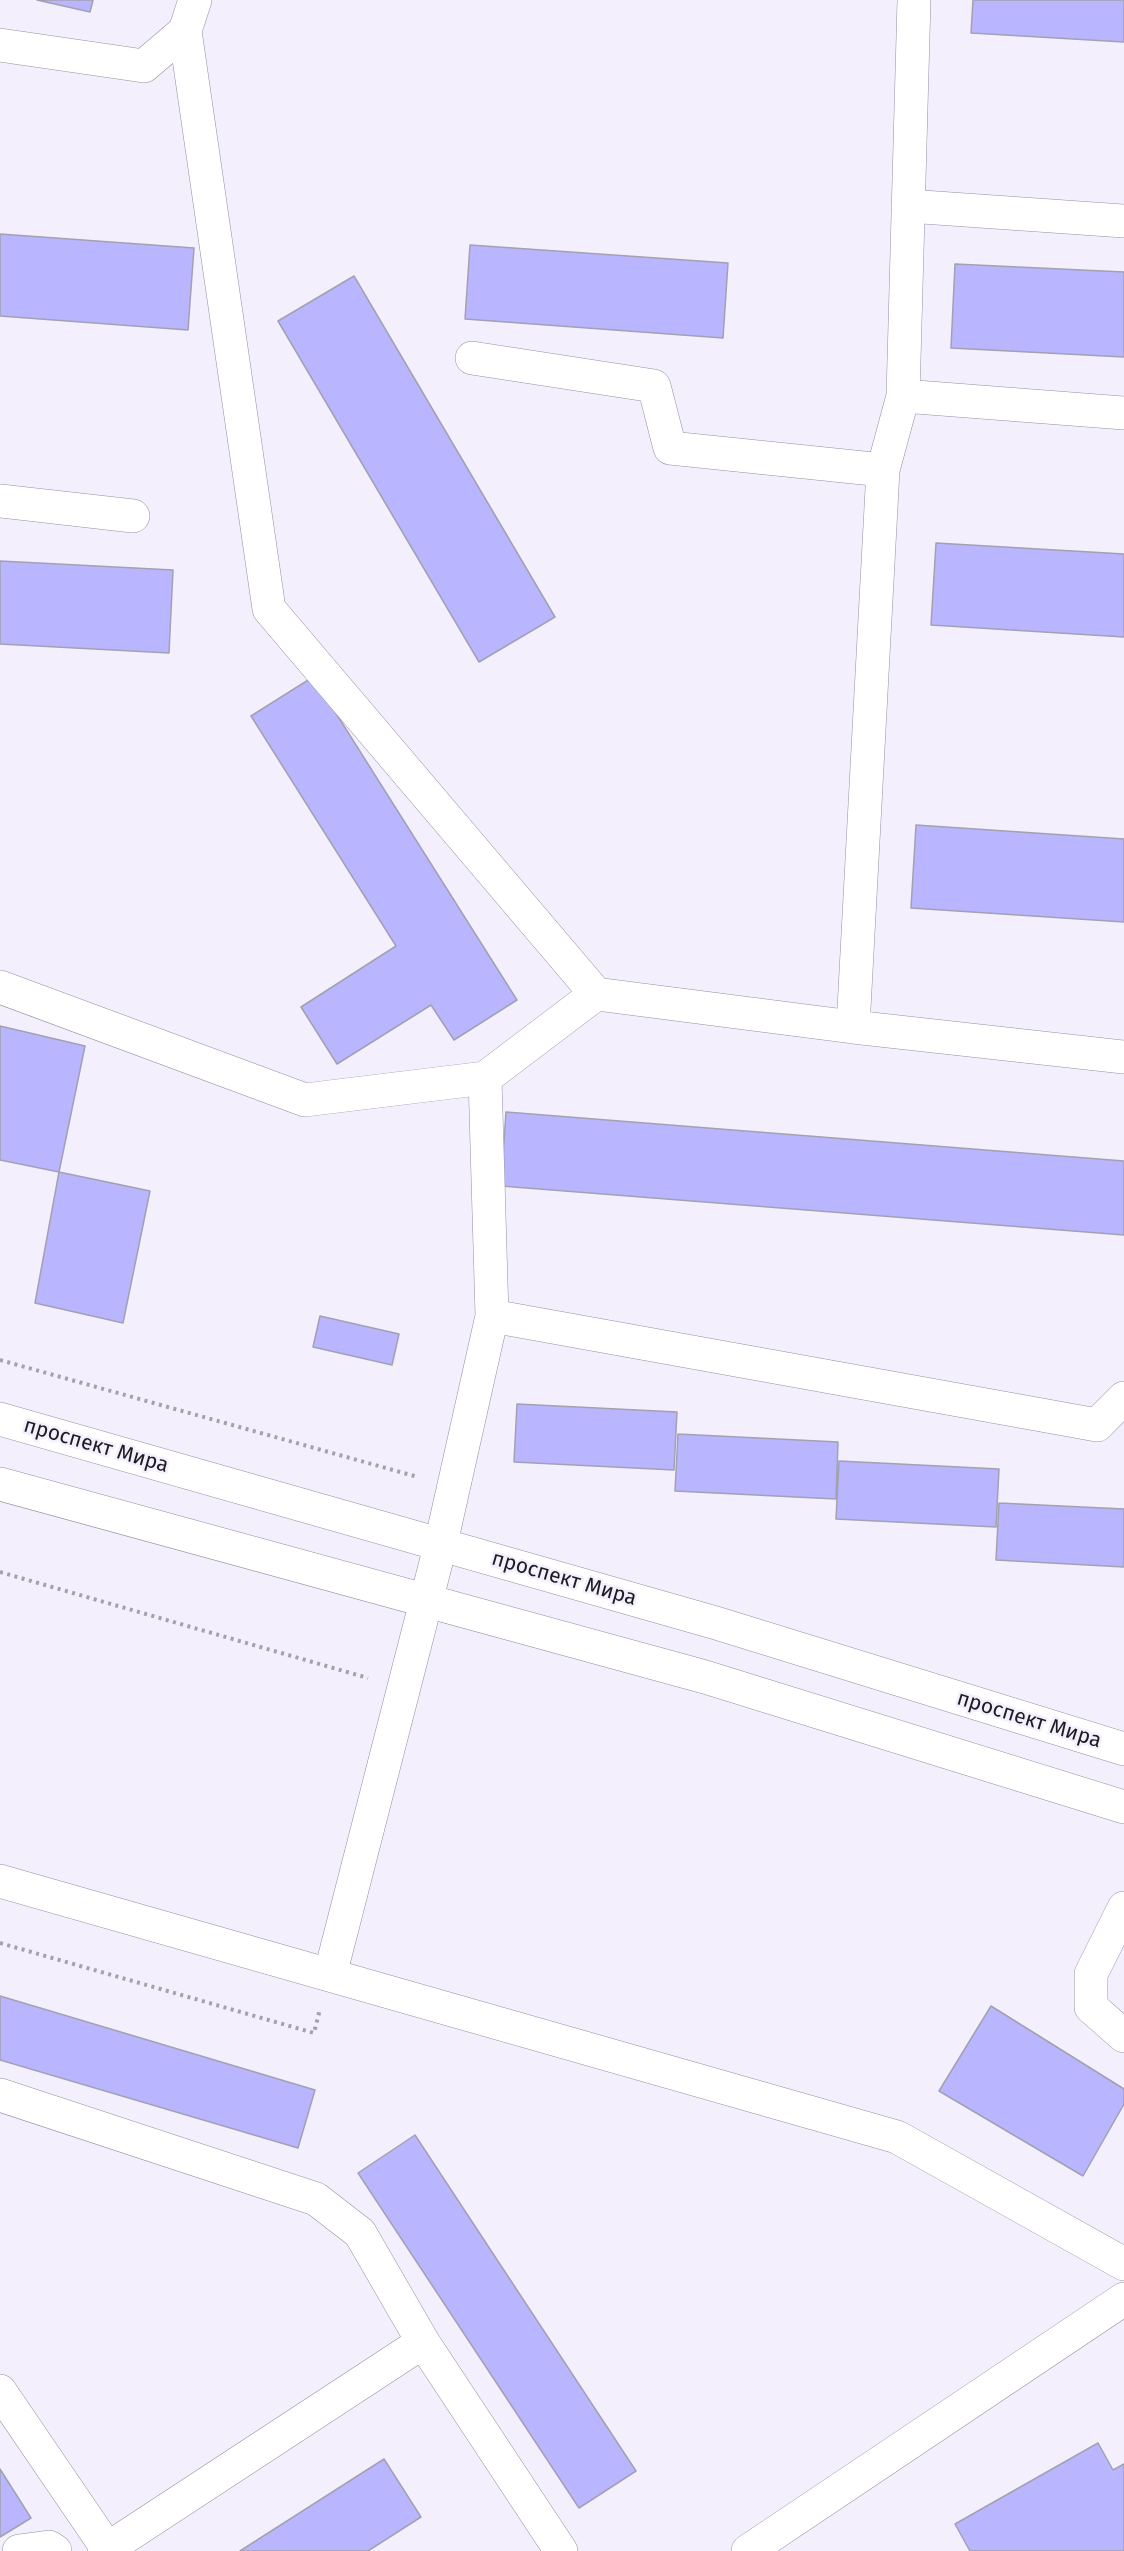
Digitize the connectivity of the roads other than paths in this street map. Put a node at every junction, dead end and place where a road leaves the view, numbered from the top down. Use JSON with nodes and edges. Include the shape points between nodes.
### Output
{"nodes":[{"id":1,"x":195,"y":0,"type":"edge"},
{"id":2,"x":914,"y":0,"type":"edge"},
{"id":3,"x":184,"y":31,"type":"junction"},
{"id":4,"x":0,"y":45,"type":"edge"},
{"id":5,"x":908,"y":206,"type":"junction"},
{"id":6,"x":1124,"y":221,"type":"edge"},
{"id":7,"x":472,"y":358,"type":"dead end"},
{"id":8,"x":903,"y":396,"type":"junction"},
{"id":9,"x":1124,"y":413,"type":"edge"},
{"id":10,"x":883,"y":470,"type":"junction"},
{"id":11,"x":0,"y":501,"type":"edge"},
{"id":12,"x":133,"y":516,"type":"dead end"},
{"id":13,"x":0,"y":987,"type":"edge"},
{"id":14,"x":596,"y":994,"type":"junction"},
{"id":15,"x":854,"y":1027,"type":"junction"},
{"id":16,"x":1124,"y":1057,"type":"edge"},
{"id":17,"x":485,"y":1078,"type":"junction"},
{"id":18,"x":492,"y":1316,"type":"junction"},
{"id":19,"x":1124,"y":1398,"type":"edge"},
{"id":20,"x":0,"y":1419,"type":"edge"},
{"id":21,"x":0,"y":1484,"type":"edge"},
{"id":22,"x":441,"y":1544,"type":"junction"},
{"id":23,"x":426,"y":1600,"type":"junction"},
{"id":24,"x":1124,"y":1749,"type":"edge"},
{"id":25,"x":1124,"y":1807,"type":"edge"},
{"id":26,"x":0,"y":1881,"type":"edge"},
{"id":27,"x":1124,"y":1908,"type":"edge"},
{"id":28,"x":330,"y":1975,"type":"junction"},
{"id":29,"x":1124,"y":2036,"type":"edge"},
{"id":30,"x":0,"y":2095,"type":"edge"},
{"id":31,"x":1124,"y":2264,"type":"edge"},
{"id":32,"x":1124,"y":2299,"type":"edge"},
{"id":33,"x":423,"y":2342,"type":"junction"},
{"id":34,"x":0,"y":2391,"type":"edge"},
{"id":35,"x":105,"y":2550,"type":"edge"},
{"id":36,"x":19,"y":2551,"type":"edge"},
{"id":37,"x":55,"y":2551,"type":"edge"},
{"id":38,"x":561,"y":2551,"type":"edge"},
{"id":39,"x":748,"y":2551,"type":"edge"}],
"edges":[{"from":1,"to":3,"type":"street"},
{"from":2,"to":5,"type":"street"},
{"from":3,"to":4,"type":"street","via":[[144,66]]},
{"from":3,"to":14,"type":"street","via":[[269,609]]},
{"from":5,"to":6,"type":"street"},
{"from":5,"to":8,"type":"street"},
{"from":7,"to":10,"type":"street","via":[[654,386],[670,448]]},
{"from":8,"to":9,"type":"street"},
{"from":8,"to":10,"type":"street"},
{"from":10,"to":15,"type":"street"},
{"from":11,"to":12,"type":"street"},
{"from":13,"to":17,"type":"street","via":[[304,1100]]},
{"from":14,"to":15,"type":"street"},
{"from":14,"to":17,"type":"street"},
{"from":15,"to":16,"type":"street"},
{"from":17,"to":18,"type":"street"},
{"from":18,"to":19,"type":"street","via":[[1097,1425]]},
{"from":18,"to":22,"type":"street"},
{"from":20,"to":22,"type":"street","name":"проспект Мира"},
{"from":21,"to":23,"type":"street"},
{"from":22,"to":23,"type":"street"},
{"from":22,"to":24,"type":"street","name":"проспект Мира","via":[[716,1623]]},
{"from":23,"to":25,"type":"street","via":[[705,1677]]},
{"from":23,"to":28,"type":"street"},
{"from":26,"to":28,"type":"street"},
{"from":27,"to":29,"type":"street","via":[[1091,1974],[1091,2007]]},
{"from":28,"to":31,"type":"street","via":[[897,2137]]},
{"from":30,"to":33,"type":"street","via":[[316,2199],[360,2233]]},
{"from":32,"to":39,"type":"street"},
{"from":33,"to":35,"type":"street"},
{"from":33,"to":38,"type":"street"},
{"from":34,"to":35,"type":"street"},
{"from":36,"to":37,"type":"street","via":[[49,2547]]}]}
